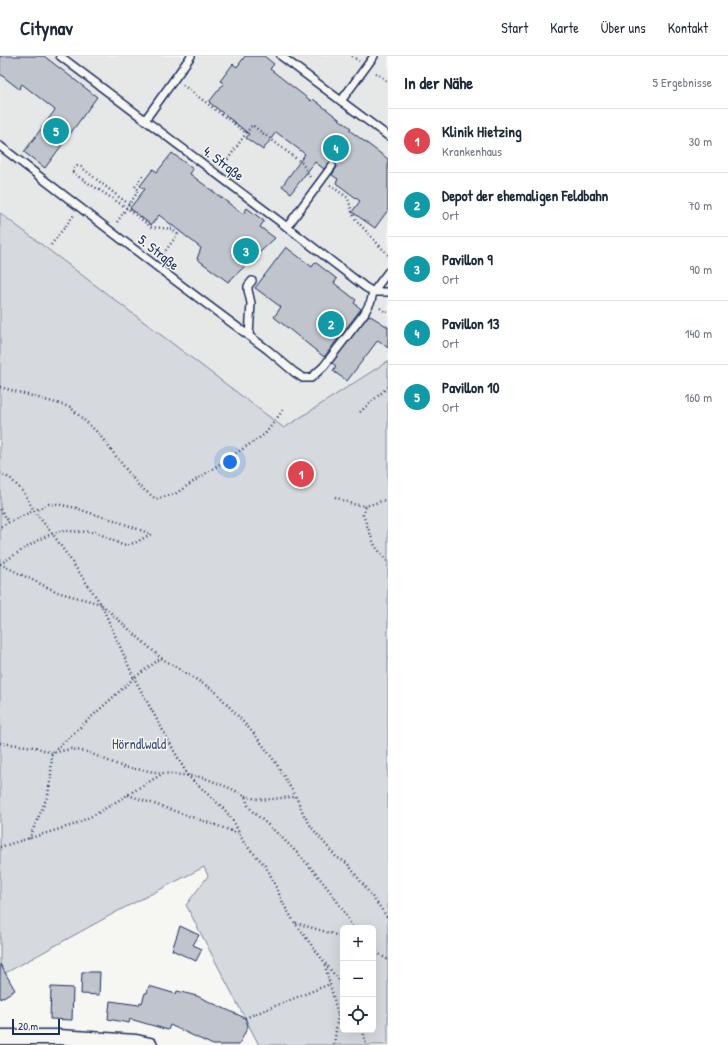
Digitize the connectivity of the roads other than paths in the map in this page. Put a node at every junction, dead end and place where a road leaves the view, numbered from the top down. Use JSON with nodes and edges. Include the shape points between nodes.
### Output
{"nodes":[{"id":1,"x":60,"y":56,"type":"edge"},
{"id":2,"x":192,"y":56,"type":"edge"},
{"id":3,"x":281,"y":56,"type":"edge"},
{"id":4,"x":374,"y":56,"type":"edge"},
{"id":5,"x":340,"y":101,"type":"junction"},
{"id":6,"x":145,"y":120,"type":"junction"},
{"id":7,"x":388,"y":136,"type":"edge"},
{"id":8,"x":0,"y":146,"type":"edge"},
{"id":9,"x":332,"y":166,"type":"dead end"},
{"id":10,"x":287,"y":227,"type":"junction"},
{"id":11,"x":388,"y":272,"type":"edge"},
{"id":12,"x":252,"y":282,"type":"dead end"},
{"id":13,"x":373,"y":292,"type":"junction"},
{"id":14,"x":388,"y":292,"type":"edge"},
{"id":15,"x":249,"y":336,"type":"junction"},
{"id":16,"x":0,"y":1037,"type":"edge"},
{"id":17,"x":60,"y":1041,"type":"edge"},
{"id":18,"x":150,"y":1045,"type":"edge"}],
"edges":[{"from":1,"to":6,"type":"lane","name":"4. Straße"},
{"from":2,"to":6,"type":"lane"},
{"from":3,"to":5,"type":"lane"},
{"from":4,"to":5,"type":"lane"},
{"from":5,"to":7,"type":"lane"},
{"from":6,"to":10,"type":"lane","name":"4. Straße"},
{"from":8,"to":15,"type":"lane","name":"5. Straße"},
{"from":9,"to":10,"type":"lane"},
{"from":10,"to":13,"type":"lane","name":"4. Straße"},
{"from":11,"to":13,"type":"lane"},
{"from":12,"to":15,"type":"lane","via":[[248,286],[251,303]]},
{"from":13,"to":14,"type":"lane"},
{"from":13,"to":15,"type":"lane","name":"5. Straße","via":[[372,301],[364,314],[324,366],[311,378],[303,378]]},
{"from":16,"to":17,"type":"street"},
{"from":17,"to":18,"type":"street","via":[[136,1042]]}]}
